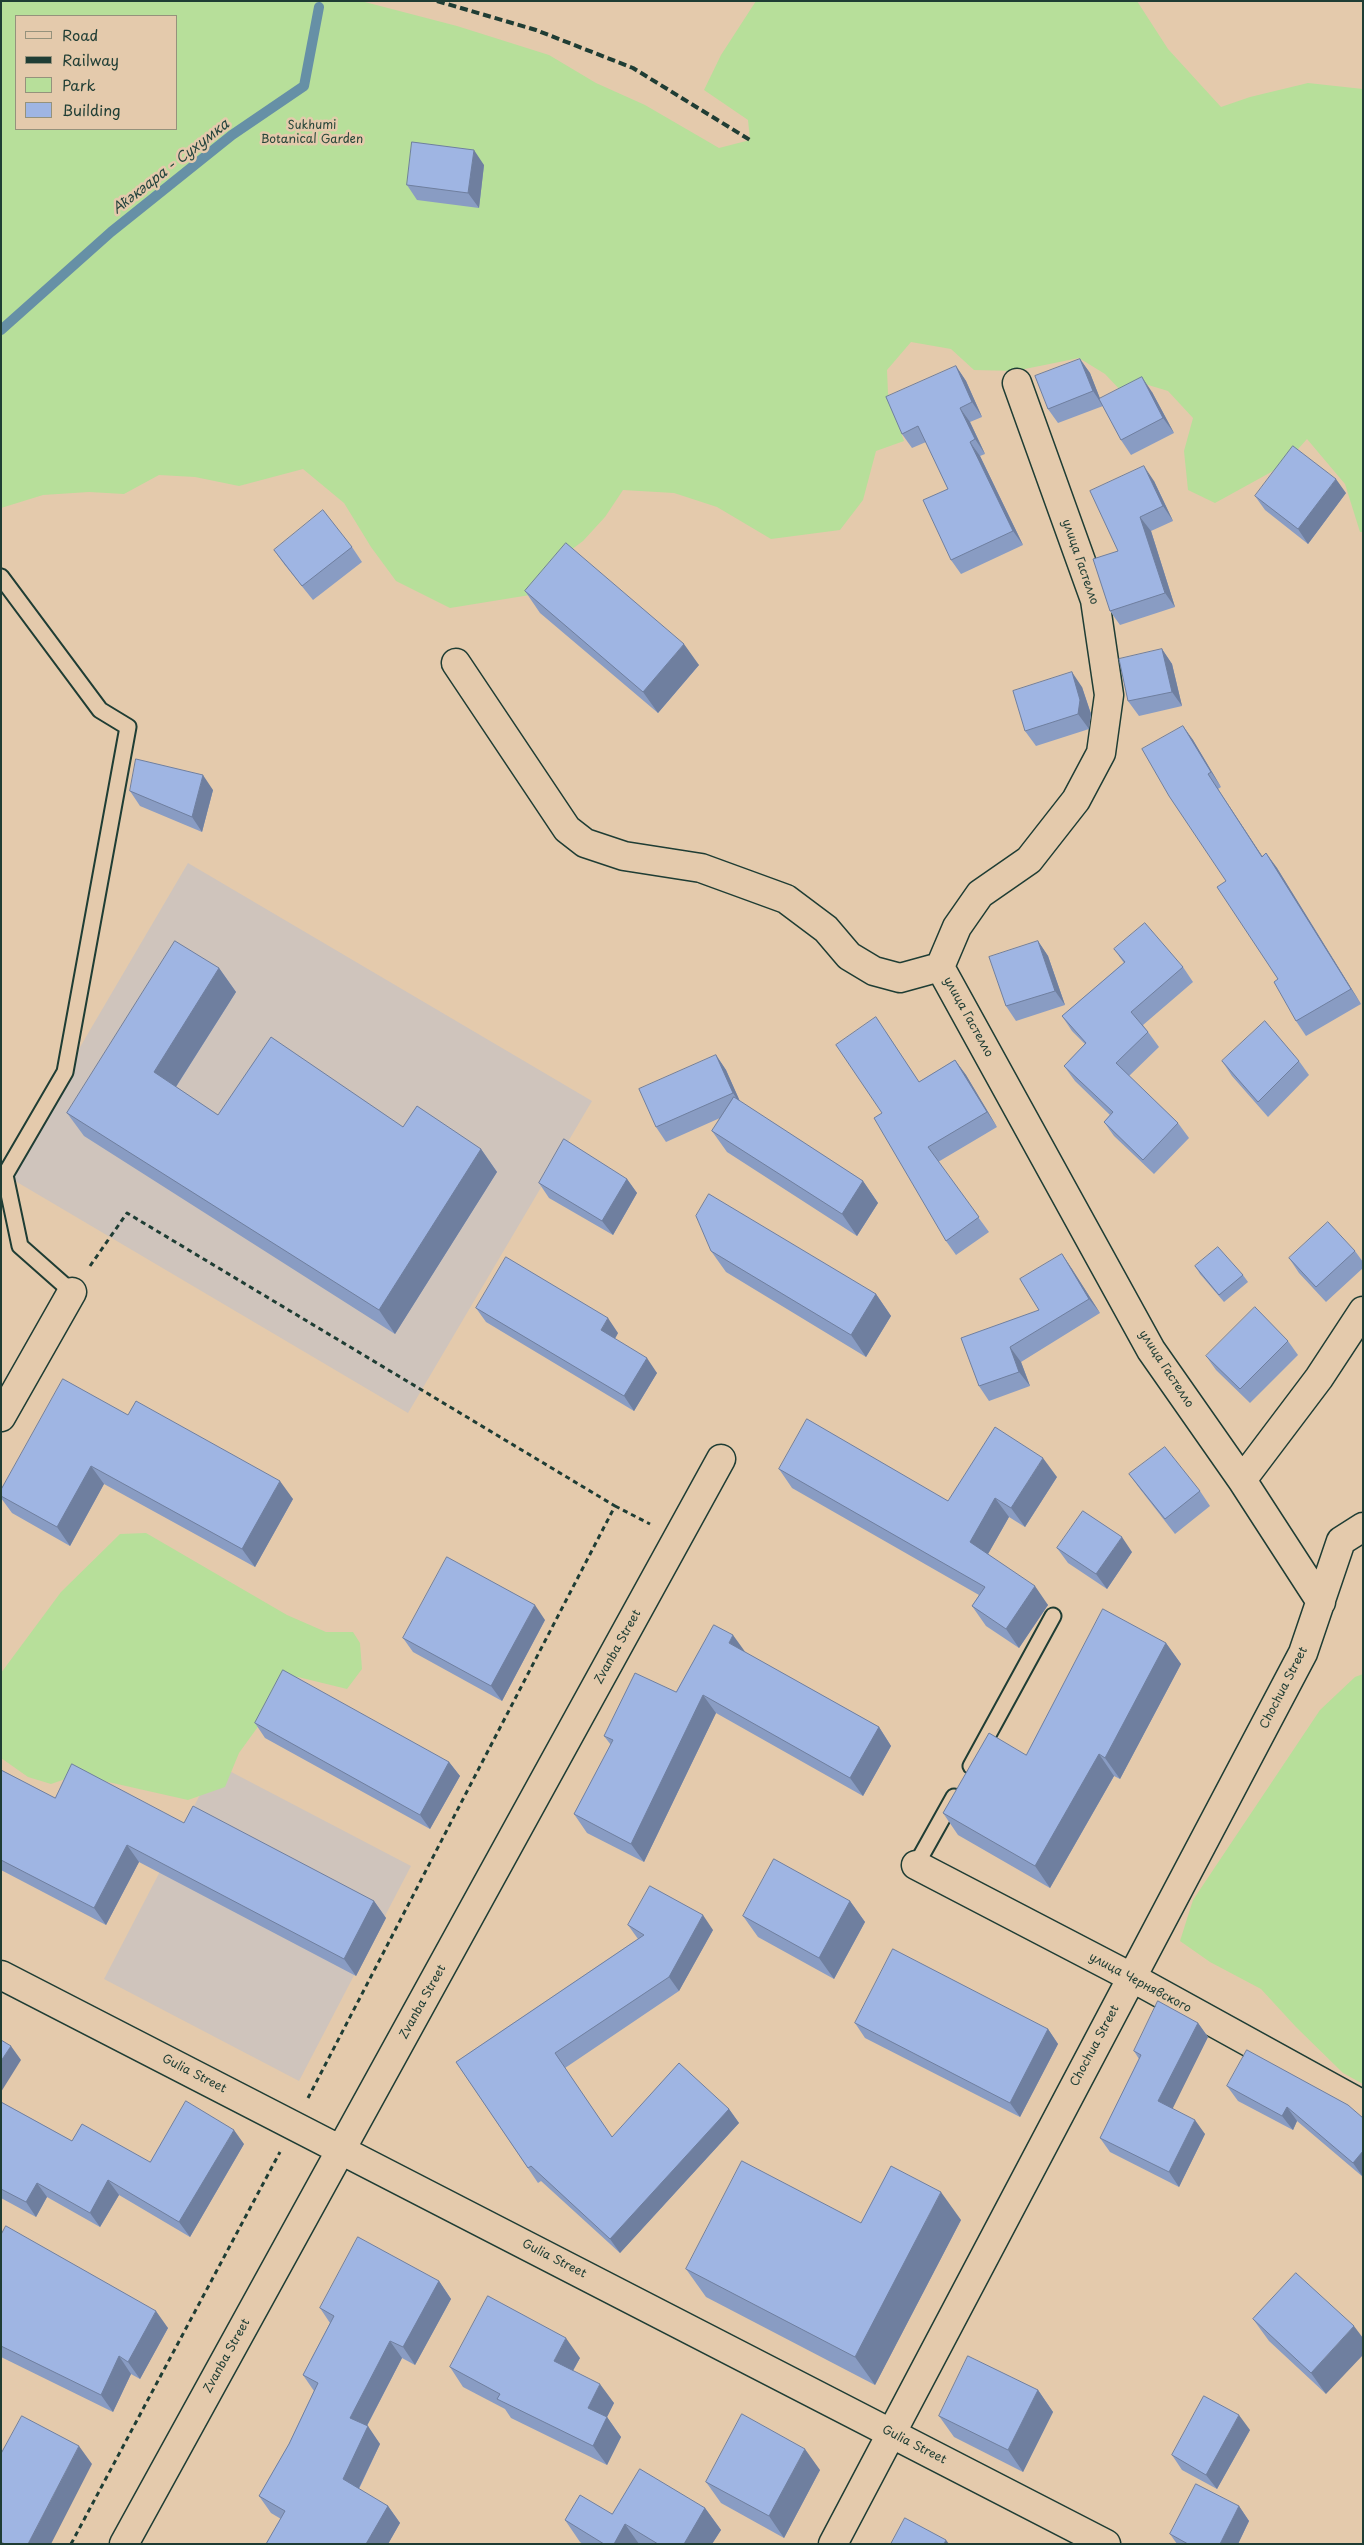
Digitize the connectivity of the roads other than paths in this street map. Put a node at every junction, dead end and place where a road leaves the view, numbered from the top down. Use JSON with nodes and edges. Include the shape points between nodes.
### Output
{"nodes":[{"id":1,"x":1017,"y":383,"type":"dead end"},
{"id":2,"x":1,"y":577,"type":"edge"},
{"id":3,"x":456,"y":663,"type":"dead end"},
{"id":4,"x":940,"y":967,"type":"junction"},
{"id":5,"x":72,"y":1292,"type":"joint"},
{"id":6,"x":1363,"y":1311,"type":"edge"},
{"id":7,"x":1,"y":1417,"type":"edge"},
{"id":8,"x":721,"y":1459,"type":"dead end"},
{"id":9,"x":1242,"y":1480,"type":"junction"},
{"id":10,"x":1352,"y":1534,"type":"edge"},
{"id":11,"x":1321,"y":1602,"type":"junction"},
{"id":12,"x":1053,"y":1616,"type":"dead end"},
{"id":13,"x":916,"y":1865,"type":"joint"},
{"id":14,"x":1,"y":1975,"type":"edge"},
{"id":15,"x":1131,"y":1978,"type":"junction"},
{"id":16,"x":1363,"y":2105,"type":"edge"},
{"id":17,"x":341,"y":2150,"type":"junction"},
{"id":18,"x":891,"y":2433,"type":"junction"},
{"id":19,"x":124,"y":2544,"type":"edge"},
{"id":20,"x":833,"y":2544,"type":"edge"},
{"id":21,"x":1106,"y":2544,"type":"edge"}],
"edges":[{"from":1,"to":4,"type":"street","name":"улица Гастелло","via":[[1095,600],[1110,695],[1101,753],[1076,800],[1029,860],[980,894],[957,927]]},
{"from":2,"to":5,"type":"lane","via":[[100,710],[128,727],[65,1072],[5,1175],[20,1246]]},
{"from":3,"to":4,"type":"street","via":[[567,829],[585,843],[624,856],[702,868],[786,899],[826,929],[849,956],[874,971],[900,978]]},
{"from":4,"to":9,"type":"street","name":"улица Гастелло","via":[[1151,1350]]},
{"from":5,"to":7,"type":"street"},
{"from":6,"to":9,"type":"street","via":[[1319,1378]]},
{"from":8,"to":17,"type":"street","name":"Zvanba Street"},
{"from":9,"to":11,"type":"street","name":"улица Гастелло"},
{"from":10,"to":11,"type":"street","name":"Chochua Street"},
{"from":11,"to":15,"type":"street","name":"Chochua Street","via":[[1303,1653]]},
{"from":12,"to":13,"type":"lane"},
{"from":13,"to":15,"type":"street","name":"улица Чернявского"},
{"from":14,"to":17,"type":"street","name":"Gulia Street"},
{"from":15,"to":16,"type":"street","name":"улица Чернявского"},
{"from":15,"to":18,"type":"street","name":"Chochua Street"},
{"from":17,"to":18,"type":"street","name":"Gulia Street"},
{"from":17,"to":19,"type":"street","name":"Zvanba Street"},
{"from":18,"to":20,"type":"street","name":"Chochua Street"},
{"from":18,"to":21,"type":"street","name":"Gulia Street"}]}
